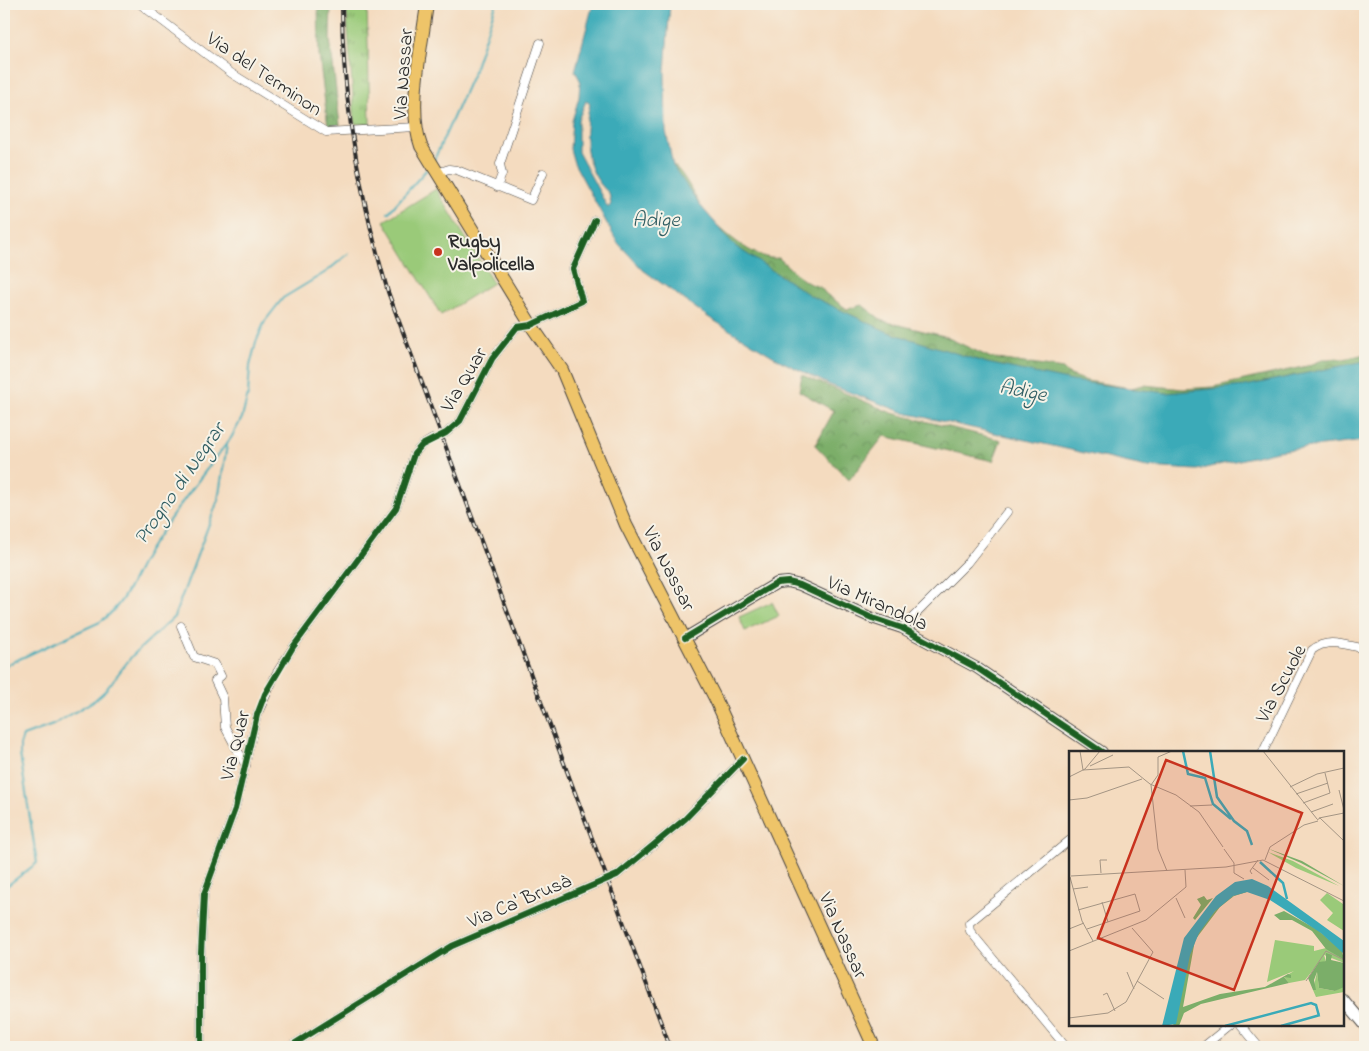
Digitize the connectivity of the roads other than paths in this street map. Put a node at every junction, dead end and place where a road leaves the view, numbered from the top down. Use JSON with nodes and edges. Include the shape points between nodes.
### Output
{"nodes":[{"id":1,"x":140,"y":4,"type":"edge"},
{"id":2,"x":427,"y":4,"type":"edge"},
{"id":3,"x":540,"y":43,"type":"dead end"},
{"id":4,"x":416,"y":127,"type":"junction"},
{"id":5,"x":434,"y":171,"type":"junction"},
{"id":6,"x":543,"y":173,"type":"dead end"},
{"id":7,"x":497,"y":187,"type":"junction"},
{"id":8,"x":595,"y":220,"type":"dead end"},
{"id":9,"x":531,"y":325,"type":"junction"},
{"id":10,"x":446,"y":433,"type":"tunnel mouth"},
{"id":11,"x":432,"y":439,"type":"tunnel mouth"},
{"id":12,"x":1007,"y":512,"type":"dead end"},
{"id":13,"x":181,"y":626,"type":"dead end"},
{"id":14,"x":902,"y":628,"type":"junction"},
{"id":15,"x":685,"y":638,"type":"junction"},
{"id":16,"x":1365,"y":649,"type":"edge"},
{"id":17,"x":1101,"y":751,"type":"edge"},
{"id":18,"x":1263,"y":751,"type":"edge"},
{"id":19,"x":743,"y":759,"type":"junction"},
{"id":20,"x":246,"y":766,"type":"junction"},
{"id":21,"x":1069,"y":841,"type":"edge"},
{"id":22,"x":1344,"y":1001,"type":"edge"},
{"id":23,"x":1365,"y":1025,"type":"edge"},
{"id":24,"x":1229,"y":1026,"type":"edge"},
{"id":25,"x":1242,"y":1026,"type":"edge"},
{"id":26,"x":200,"y":1047,"type":"edge"},
{"id":27,"x":289,"y":1047,"type":"edge"},
{"id":28,"x":874,"y":1047,"type":"edge"},
{"id":29,"x":1066,"y":1047,"type":"edge"},
{"id":30,"x":1203,"y":1047,"type":"edge"},
{"id":31,"x":1259,"y":1047,"type":"edge"}],
"edges":[{"from":1,"to":4,"type":"street","name":"Via del Terminon","via":[[231,73],[326,132]]},
{"from":2,"to":4,"type":"main road","name":"Via Nassar","via":[[415,107]]},
{"from":3,"to":7,"type":"street","via":[[500,164],[502,174]]},
{"from":4,"to":5,"type":"main road","name":"Via Nassar"},
{"from":5,"to":7,"type":"street","via":[[457,170]]},
{"from":5,"to":9,"type":"main road","name":"Via Nassar"},
{"from":6,"to":7,"type":"street","via":[[531,200]]},
{"from":8,"to":9,"type":"street","name":"Via Quar","via":[[573,268],[582,301]]},
{"from":9,"to":10,"type":"street","name":"Via Quar","via":[[517,328],[492,359],[460,421]]},
{"from":9,"to":15,"type":"main road","name":"Via Nassar","via":[[562,370],[626,526]]},
{"from":11,"to":20,"type":"street","name":"Via Quar","via":[[414,454],[396,508],[276,674],[257,715]]},
{"from":12,"to":14,"type":"street","via":[[966,563]]},
{"from":13,"to":20,"type":"street","via":[[194,657],[215,664],[220,676],[215,681],[223,698],[225,727]]},
{"from":14,"to":15,"type":"street","name":"Via Mirandola","via":[[788,582],[777,583]]},
{"from":14,"to":17,"type":"street","name":"Via Mirandola","via":[[977,668]]},
{"from":15,"to":19,"type":"main road","name":"Via Nassar"},
{"from":16,"to":18,"type":"street","name":"Via Scuole","via":[[1328,641],[1312,650]]},
{"from":19,"to":27,"type":"street","name":"Via Ca' Brusà","via":[[685,819],[617,875],[452,946]]},
{"from":19,"to":28,"type":"main road","name":"Via Nassar"},
{"from":20,"to":26,"type":"street","name":"Via Quar","via":[[235,809],[204,894]]},
{"from":21,"to":29,"type":"street","via":[[969,924],[970,931]]},
{"from":22,"to":23,"type":"street"},
{"from":24,"to":30,"type":"street"},
{"from":25,"to":31,"type":"street"}]}
